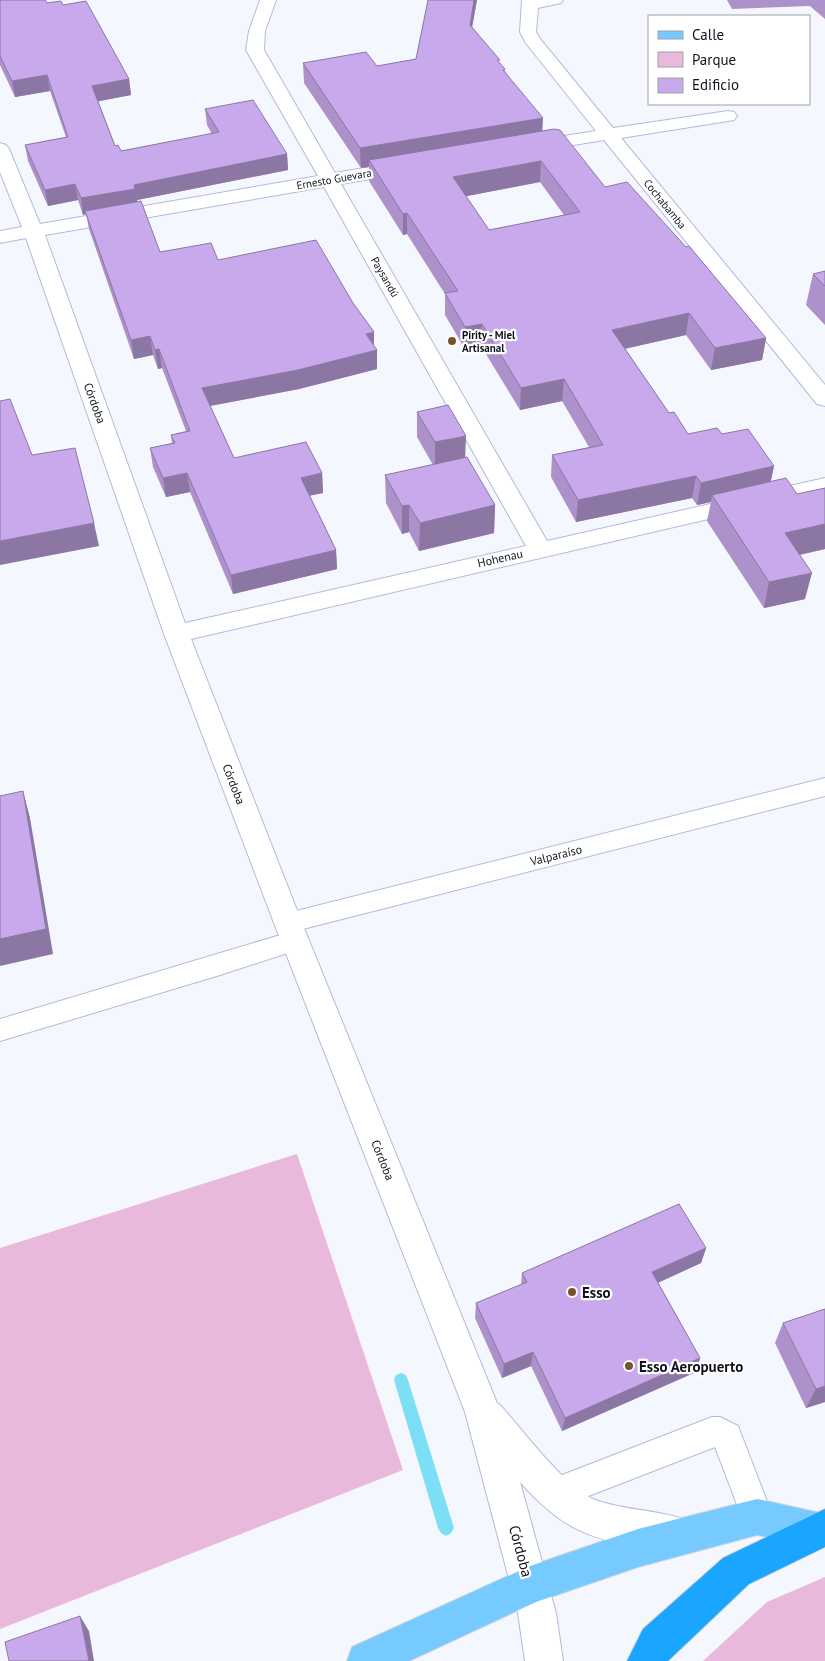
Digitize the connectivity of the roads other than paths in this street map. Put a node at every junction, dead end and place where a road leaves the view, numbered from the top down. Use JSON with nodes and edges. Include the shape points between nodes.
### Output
{"nodes":[{"id":1,"x":268,"y":0,"type":"edge"},
{"id":2,"x":555,"y":0,"type":"edge"},
{"id":3,"x":530,"y":2,"type":"edge"},
{"id":4,"x":728,"y":116,"type":"dead end"},
{"id":5,"x":607,"y":134,"type":"junction"},
{"id":6,"x":0,"y":149,"type":"edge"},
{"id":7,"x":511,"y":150,"type":"edge"},
{"id":8,"x":425,"y":164,"type":"edge"},
{"id":9,"x":329,"y":180,"type":"junction"},
{"id":10,"x":34,"y":232,"type":"junction"},
{"id":11,"x":0,"y":238,"type":"edge"},
{"id":12,"x":825,"y":400,"type":"edge"},
{"id":13,"x":825,"y":485,"type":"edge"},
{"id":14,"x":540,"y":549,"type":"junction"},
{"id":15,"x":176,"y":634,"type":"junction"},
{"id":16,"x":825,"y":787,"type":"edge"},
{"id":17,"x":291,"y":932,"type":"junction"},
{"id":18,"x":0,"y":1030,"type":"edge"},
{"id":19,"x":484,"y":1412,"type":"junction"},
{"id":20,"x":555,"y":1493,"type":"junction"},
{"id":21,"x":757,"y":1517,"type":"junction"},
{"id":22,"x":821,"y":1528,"type":"edge"},
{"id":23,"x":685,"y":1536,"type":"junction"},
{"id":24,"x":530,"y":1585,"type":"junction"},
{"id":25,"x":366,"y":1661,"type":"edge"},
{"id":26,"x":544,"y":1661,"type":"edge"},
{"id":27,"x":646,"y":1661,"type":"edge"}],
"edges":[{"from":1,"to":9,"type":"street","name":"Paysandú","via":[[257,31],[256,50]]},
{"from":2,"to":3,"type":"street"},
{"from":3,"to":5,"type":"street","name":"Cochabamba","via":[[528,32],[533,42]]},
{"from":4,"to":5,"type":"street"},
{"from":5,"to":7,"type":"street"},
{"from":5,"to":12,"type":"street","name":"Cochabamba"},
{"from":6,"to":10,"type":"street","name":"Córdoba"},
{"from":8,"to":9,"type":"street","name":"Ernesto Guevara"},
{"from":9,"to":10,"type":"street","name":"Ernesto Guevara"},
{"from":9,"to":14,"type":"street","name":"Paysandú"},
{"from":10,"to":11,"type":"street","name":"Ernesto Guevara"},
{"from":10,"to":15,"type":"street","name":"Córdoba"},
{"from":13,"to":14,"type":"street","name":"Hohenau"},
{"from":14,"to":15,"type":"street","name":"Hohenau"},
{"from":15,"to":17,"type":"street","name":"Córdoba"},
{"from":16,"to":17,"type":"lane","name":"Valparaíso"},
{"from":17,"to":18,"type":"lane","name":"Valparaíso","via":[[220,965]]},
{"from":17,"to":19,"type":"street","name":"Córdoba"},
{"from":19,"to":20,"type":"street","name":"Córdoba"},
{"from":19,"to":24,"type":"street","name":"Córdoba"},
{"from":20,"to":21,"type":"lane","via":[[712,1432],[720,1432],[727,1437]]},
{"from":20,"to":23,"type":"street","name":"Córdoba","via":[[584,1515]]},
{"from":21,"to":22,"type":"main road"},
{"from":21,"to":23,"type":"main road"},
{"from":22,"to":27,"type":"highway","via":[[736,1571],[657,1643]]},
{"from":23,"to":24,"type":"main road","via":[[638,1548]]},
{"from":24,"to":25,"type":"main road"},
{"from":24,"to":26,"type":"street","name":"Córdoba"}]}
